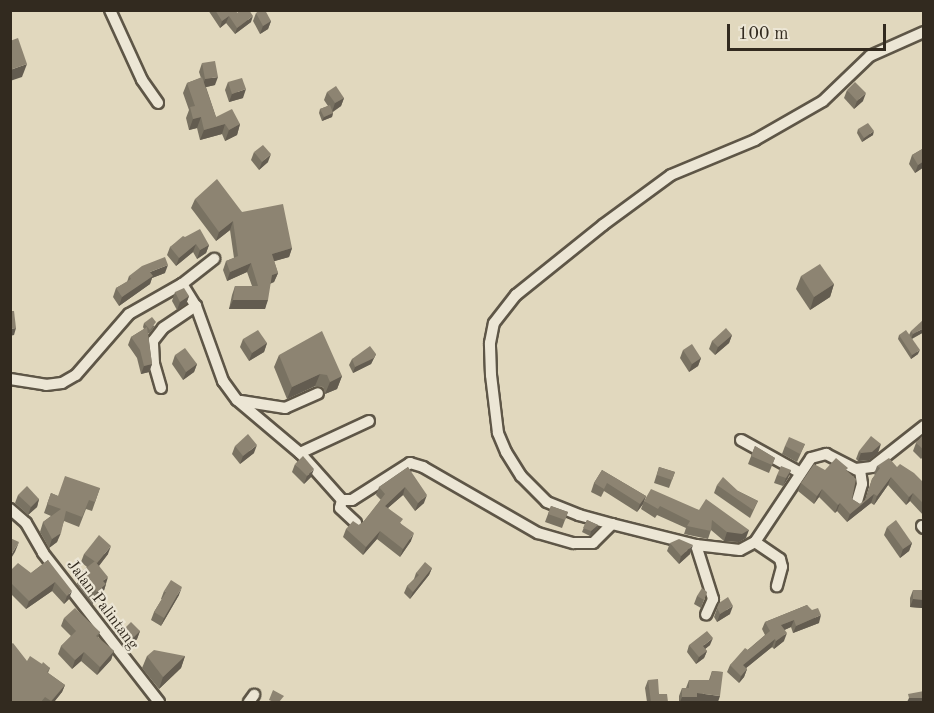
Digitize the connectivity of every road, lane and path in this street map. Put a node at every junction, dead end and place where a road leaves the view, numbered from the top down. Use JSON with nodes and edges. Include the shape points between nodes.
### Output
{"nodes":[{"id":1,"x":110,"y":10,"type":"edge"},
{"id":2,"x":924,"y":32,"type":"edge"},
{"id":3,"x":158,"y":103,"type":"dead end"},
{"id":4,"x":214,"y":259,"type":"dead end"},
{"id":5,"x":182,"y":284,"type":"junction"},
{"id":6,"x":196,"y":306,"type":"junction"},
{"id":7,"x":10,"y":379,"type":"edge"},
{"id":8,"x":162,"y":388,"type":"dead end"},
{"id":9,"x":318,"y":393,"type":"dead end"},
{"id":10,"x":237,"y":400,"type":"junction"},
{"id":11,"x":369,"y":420,"type":"dead end"},
{"id":12,"x":924,"y":426,"type":"edge"},
{"id":13,"x":741,"y":440,"type":"dead end"},
{"id":14,"x":300,"y":453,"type":"junction"},
{"id":15,"x":860,"y":469,"type":"junction"},
{"id":16,"x":801,"y":473,"type":"junction"},
{"id":17,"x":342,"y":500,"type":"junction"},
{"id":18,"x":856,"y":505,"type":"edge"},
{"id":19,"x":10,"y":508,"type":"edge"},
{"id":20,"x":10,"y":520,"type":"edge"},
{"id":21,"x":356,"y":523,"type":"edge"},
{"id":22,"x":26,"y":524,"type":"junction"},
{"id":23,"x":612,"y":524,"type":"junction"},
{"id":24,"x":755,"y":542,"type":"junction"},
{"id":25,"x":696,"y":545,"type":"junction"},
{"id":26,"x":777,"y":586,"type":"dead end"},
{"id":27,"x":706,"y":615,"type":"dead end"},
{"id":28,"x":159,"y":702,"type":"edge"}],
"edges":[{"from":1,"to":3,"type":"street","via":[[142,80]]},
{"from":2,"to":23,"type":"street","via":[[870,56],[823,101],[755,140],[672,175],[516,295],[494,323],[491,375],[498,433],[520,476],[547,502],[579,516]]},
{"from":4,"to":5,"type":"street"},
{"from":5,"to":6,"type":"street"},
{"from":5,"to":7,"type":"street","via":[[129,314],[76,375],[62,383],[46,385]]},
{"from":6,"to":8,"type":"street","via":[[163,328],[153,341],[154,363]]},
{"from":6,"to":10,"type":"street","via":[[223,381]]},
{"from":9,"to":10,"type":"street","via":[[285,408]]},
{"from":10,"to":14,"type":"street"},
{"from":11,"to":14,"type":"street"},
{"from":12,"to":15,"type":"street","via":[[872,468]]},
{"from":13,"to":16,"type":"street"},
{"from":14,"to":17,"type":"street"},
{"from":15,"to":16,"type":"street","via":[[826,454],[811,458]]},
{"from":15,"to":18,"type":"street","via":[[862,484]]},
{"from":16,"to":24,"type":"street"},
{"from":17,"to":21,"type":"street","via":[[340,508]]},
{"from":17,"to":23,"type":"street","via":[[352,500],[410,463],[547,535],[588,545]]},
{"from":19,"to":22,"type":"street","name":"Jalan Palintang"},
{"from":20,"to":22,"type":"street"},
{"from":22,"to":28,"type":"street","name":"Jalan Palintang","via":[[43,553]]},
{"from":23,"to":25,"type":"street"},
{"from":24,"to":25,"type":"street","via":[[740,550]]},
{"from":24,"to":26,"type":"street","via":[[780,559]]},
{"from":25,"to":27,"type":"street","via":[[713,599]]}]}
